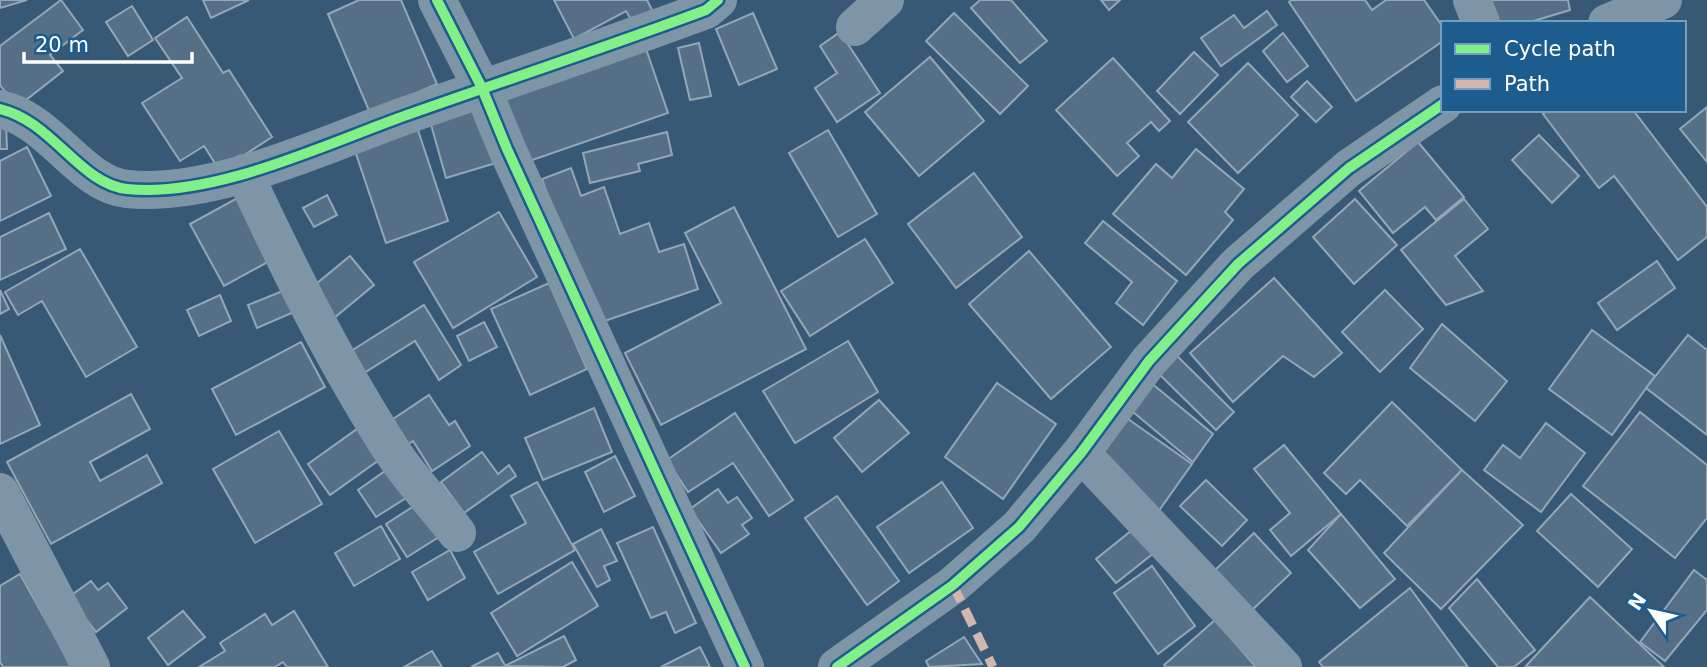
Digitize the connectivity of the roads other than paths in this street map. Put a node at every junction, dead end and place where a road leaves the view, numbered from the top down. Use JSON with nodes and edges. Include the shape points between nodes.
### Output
{"nodes":[{"id":1,"x":437,"y":0,"type":"edge"},
{"id":2,"x":718,"y":0,"type":"edge"},
{"id":3,"x":885,"y":0,"type":"edge"},
{"id":4,"x":1472,"y":0,"type":"edge"},
{"id":5,"x":1663,"y":0,"type":"edge"},
{"id":6,"x":1481,"y":21,"type":"edge"},
{"id":7,"x":1611,"y":21,"type":"edge"},
{"id":8,"x":855,"y":27,"type":"dead end"},
{"id":9,"x":482,"y":88,"type":"junction"},
{"id":10,"x":1441,"y":105,"type":"edge"},
{"id":11,"x":0,"y":109,"type":"edge"},
{"id":12,"x":244,"y":173,"type":"junction"},
{"id":13,"x":1081,"y":453,"type":"junction"},
{"id":14,"x":0,"y":492,"type":"edge"},
{"id":15,"x":457,"y":533,"type":"dead end"},
{"id":16,"x":91,"y":667,"type":"edge"},
{"id":17,"x":745,"y":667,"type":"edge"},
{"id":18,"x":837,"y":667,"type":"edge"},
{"id":19,"x":1283,"y":667,"type":"edge"}],
"edges":[{"from":1,"to":9,"type":"street"},
{"from":2,"to":9,"type":"street","via":[[706,10]]},
{"from":3,"to":8,"type":"street"},
{"from":4,"to":6,"type":"street"},
{"from":5,"to":7,"type":"street"},
{"from":9,"to":12,"type":"street"},
{"from":9,"to":17,"type":"street"},
{"from":10,"to":13,"type":"street","via":[[1349,168],[1238,264],[1149,361]]},
{"from":11,"to":12,"type":"street","via":[[22,115],[93,175],[125,189],[165,189]]},
{"from":12,"to":15,"type":"street","via":[[303,296],[395,456]]},
{"from":13,"to":18,"type":"street","via":[[1019,527],[982,561]]},
{"from":13,"to":19,"type":"street"},
{"from":14,"to":16,"type":"street"}]}
